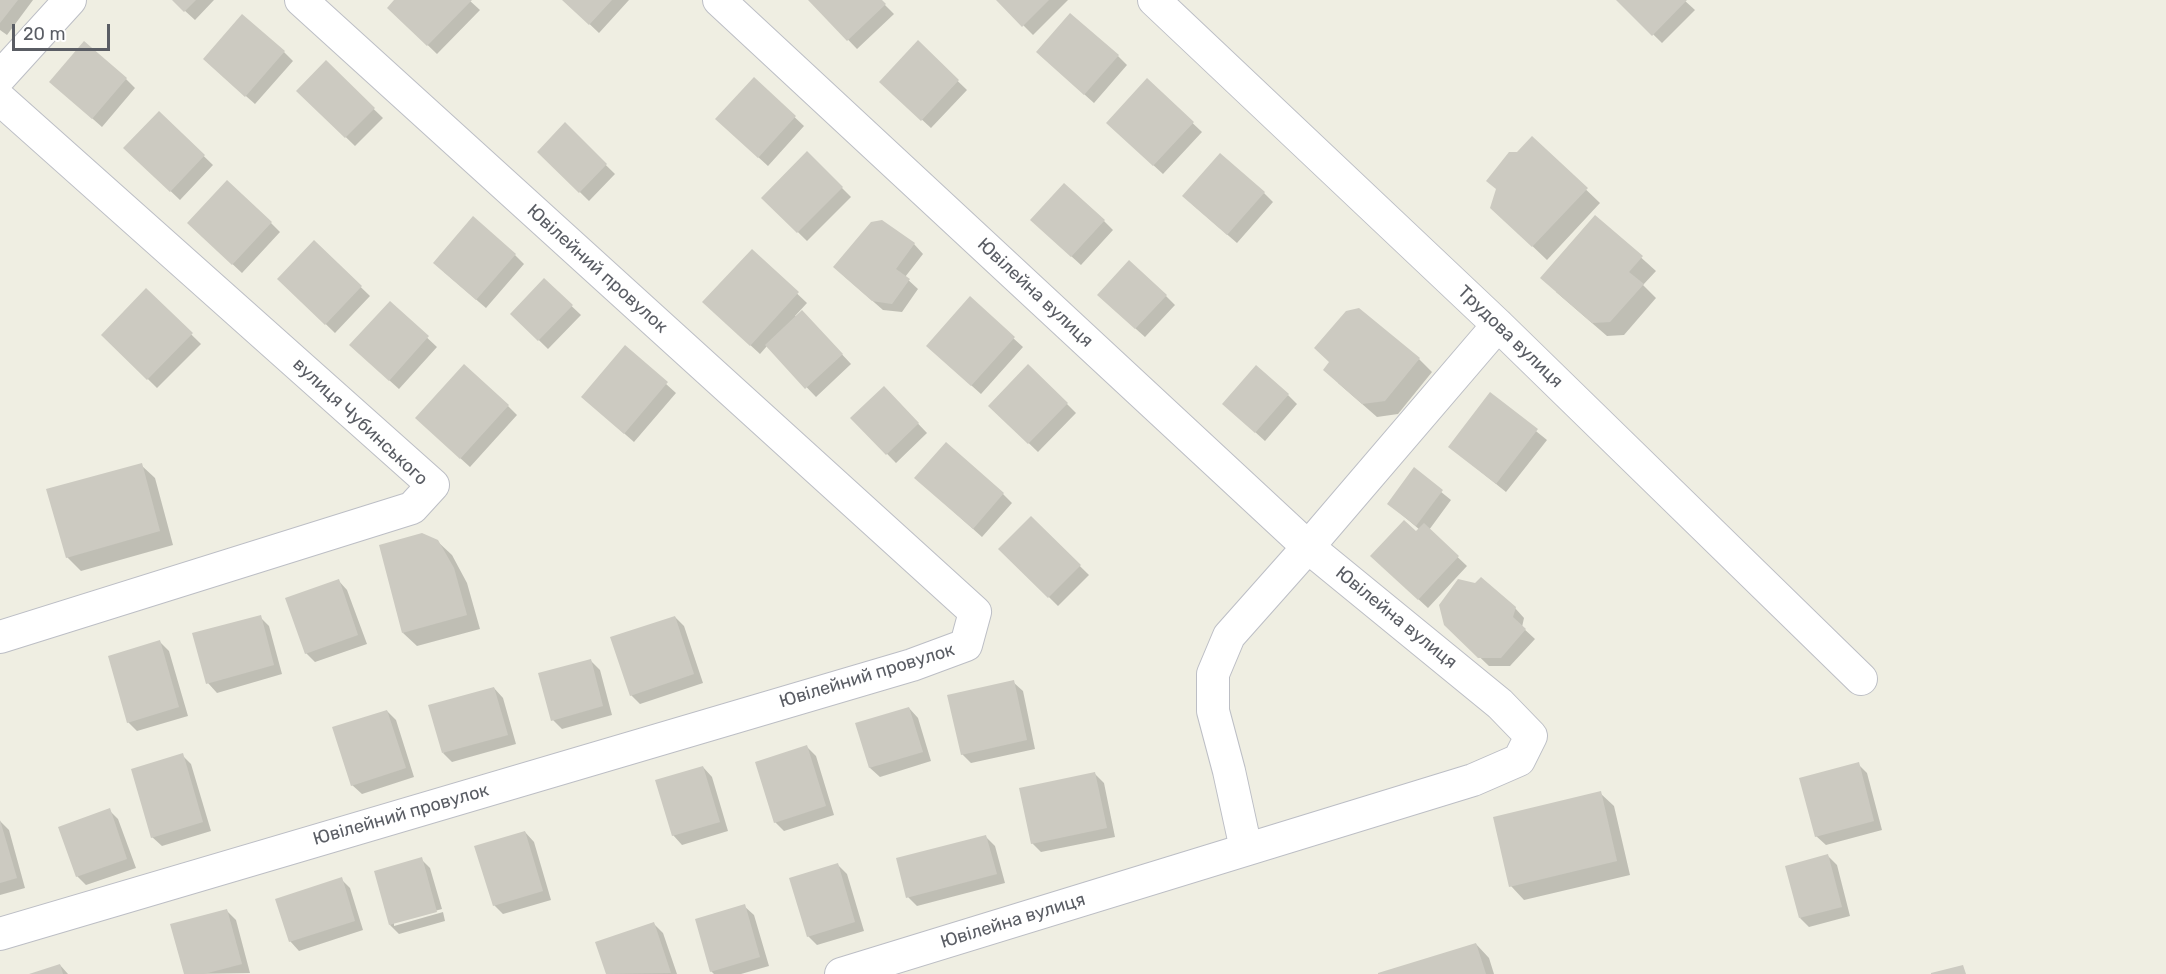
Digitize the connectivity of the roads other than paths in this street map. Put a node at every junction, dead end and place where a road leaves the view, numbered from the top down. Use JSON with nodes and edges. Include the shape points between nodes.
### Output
{"nodes":[{"id":1,"x":70,"y":0,"type":"edge"},
{"id":2,"x":301,"y":0,"type":"edge"},
{"id":3,"x":719,"y":0,"type":"edge"},
{"id":4,"x":1154,"y":0,"type":"edge"},
{"id":5,"x":0,"y":77,"type":"edge"},
{"id":6,"x":0,"y":99,"type":"edge"},
{"id":7,"x":1498,"y":325,"type":"junction"},
{"id":8,"x":1308,"y":547,"type":"junction"},
{"id":9,"x":0,"y":637,"type":"edge"},
{"id":10,"x":1861,"y":679,"type":"dead end"},
{"id":11,"x":1246,"y":849,"type":"junction"},
{"id":12,"x":0,"y":934,"type":"edge"},
{"id":13,"x":841,"y":974,"type":"edge"}],
"edges":[{"from":1,"to":5,"type":"street"},
{"from":2,"to":12,"type":"street","name":"Ювілейний провулок","via":[[975,612],[966,645],[912,665]]},
{"from":3,"to":8,"type":"street","name":"Ювілейна вулиця"},
{"from":4,"to":7,"type":"street","name":"Трудова вулиця"},
{"from":6,"to":9,"type":"street","name":"вулиця Чубинського","via":[[433,485],[412,508]]},
{"from":7,"to":8,"type":"street"},
{"from":7,"to":10,"type":"street","name":"Трудова вулиця"},
{"from":8,"to":11,"type":"street","via":[[1229,636],[1213,674],[1214,711]]},
{"from":8,"to":11,"type":"street","name":"Ювілейна вулиця","via":[[1500,704],[1531,736],[1519,760],[1473,780]]},
{"from":11,"to":13,"type":"street","name":"Ювілейна вулиця"}]}
